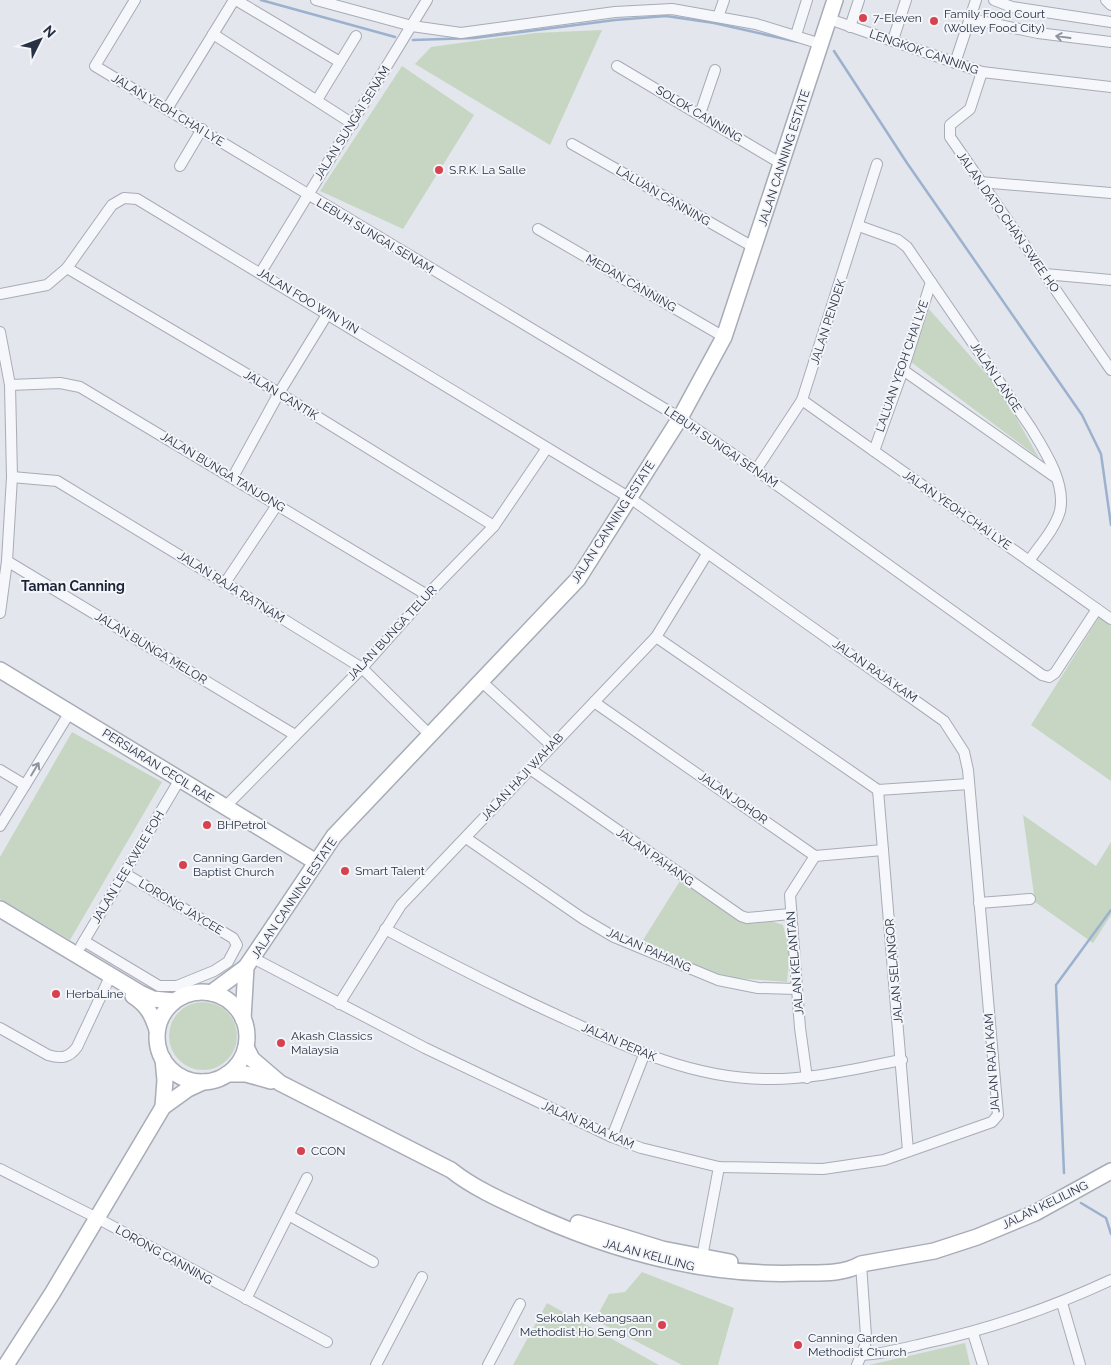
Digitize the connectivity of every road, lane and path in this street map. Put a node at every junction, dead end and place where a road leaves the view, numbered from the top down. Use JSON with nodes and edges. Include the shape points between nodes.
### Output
{"nodes":[{"id":1,"x":135,"y":0,"type":"edge"},
{"id":2,"x":235,"y":0,"type":"edge"},
{"id":3,"x":316,"y":0,"type":"edge"},
{"id":4,"x":427,"y":0,"type":"edge"},
{"id":5,"x":724,"y":0,"type":"edge"},
{"id":6,"x":807,"y":0,"type":"edge"},
{"id":7,"x":835,"y":0,"type":"edge"},
{"id":8,"x":859,"y":0,"type":"edge"},
{"id":9,"x":906,"y":0,"type":"edge"},
{"id":10,"x":976,"y":0,"type":"edge"},
{"id":11,"x":994,"y":0,"type":"edge"},
{"id":12,"x":1106,"y":0,"type":"edge"},
{"id":13,"x":1111,"y":5,"type":"edge"},
{"id":14,"x":718,"y":17,"type":"junction"},
{"id":15,"x":829,"y":19,"type":"junction"},
{"id":16,"x":971,"y":19,"type":"junction"},
{"id":17,"x":1111,"y":22,"type":"edge"},
{"id":18,"x":412,"y":26,"type":"junction"},
{"id":19,"x":850,"y":27,"type":"junction"},
{"id":20,"x":213,"y":34,"type":"junction"},
{"id":21,"x":796,"y":35,"type":"junction"},
{"id":22,"x":356,"y":36,"type":"dead end"},
{"id":23,"x":893,"y":40,"type":"junction"},
{"id":24,"x":1111,"y":42,"type":"edge"},
{"id":25,"x":821,"y":44,"type":"junction"},
{"id":26,"x":340,"y":62,"type":"junction"},
{"id":27,"x":955,"y":63,"type":"junction"},
{"id":28,"x":617,"y":66,"type":"dead end"},
{"id":29,"x":715,"y":70,"type":"dead end"},
{"id":30,"x":982,"y":72,"type":"junction"},
{"id":31,"x":1111,"y":88,"type":"edge"},
{"id":32,"x":317,"y":100,"type":"junction"},
{"id":33,"x":167,"y":108,"type":"junction"},
{"id":34,"x":700,"y":114,"type":"junction"},
{"id":35,"x":353,"y":124,"type":"junction"},
{"id":36,"x":202,"y":129,"type":"junction"},
{"id":37,"x":572,"y":144,"type":"dead end"},
{"id":38,"x":780,"y":163,"type":"junction"},
{"id":39,"x":877,"y":164,"type":"dead end"},
{"id":40,"x":180,"y":166,"type":"dead end"},
{"id":41,"x":980,"y":182,"type":"junction"},
{"id":42,"x":1111,"y":193,"type":"edge"},
{"id":43,"x":306,"y":195,"type":"junction"},
{"id":44,"x":859,"y":226,"type":"junction"},
{"id":45,"x":538,"y":229,"type":"dead end"},
{"id":46,"x":755,"y":248,"type":"junction"},
{"id":47,"x":66,"y":268,"type":"junction"},
{"id":48,"x":261,"y":272,"type":"junction"},
{"id":49,"x":1045,"y":274,"type":"junction"},
{"id":50,"x":1111,"y":280,"type":"edge"},
{"id":51,"x":931,"y":282,"type":"junction"},
{"id":52,"x":0,"y":294,"type":"edge"},
{"id":53,"x":328,"y":313,"type":"junction"},
{"id":54,"x":0,"y":332,"type":"edge"},
{"id":55,"x":724,"y":337,"type":"junction"},
{"id":56,"x":1109,"y":366,"type":"edge"},
{"id":57,"x":903,"y":370,"type":"junction"},
{"id":58,"x":10,"y":385,"type":"junction"},
{"id":59,"x":279,"y":393,"type":"junction"},
{"id":60,"x":802,"y":400,"type":"junction"},
{"id":61,"x":680,"y":418,"type":"junction"},
{"id":62,"x":546,"y":448,"type":"junction"},
{"id":63,"x":874,"y":451,"type":"junction"},
{"id":64,"x":756,"y":470,"type":"junction"},
{"id":65,"x":12,"y":477,"type":"junction"},
{"id":66,"x":233,"y":477,"type":"junction"},
{"id":67,"x":1056,"y":477,"type":"junction"},
{"id":68,"x":630,"y":498,"type":"junction"},
{"id":69,"x":277,"y":505,"type":"junction"},
{"id":70,"x":494,"y":526,"type":"junction"},
{"id":71,"x":708,"y":554,"type":"junction"},
{"id":72,"x":7,"y":561,"type":"junction"},
{"id":73,"x":1029,"y":561,"type":"junction"},
{"id":74,"x":225,"y":583,"type":"junction"},
{"id":75,"x":427,"y":595,"type":"junction"},
{"id":76,"x":1097,"y":609,"type":"junction"},
{"id":77,"x":0,"y":613,"type":"edge"},
{"id":78,"x":1111,"y":619,"type":"edge"},
{"id":79,"x":656,"y":637,"type":"junction"},
{"id":80,"x":362,"y":668,"type":"junction"},
{"id":81,"x":0,"y":670,"type":"edge"},
{"id":82,"x":482,"y":682,"type":"junction"},
{"id":83,"x":594,"y":702,"type":"junction"},
{"id":84,"x":70,"y":712,"type":"junction"},
{"id":85,"x":295,"y":735,"type":"junction"},
{"id":86,"x":430,"y":736,"type":"junction"},
{"id":87,"x":551,"y":745,"type":"junction"},
{"id":88,"x":530,"y":769,"type":"junction"},
{"id":89,"x":0,"y":770,"type":"edge"},
{"id":90,"x":180,"y":779,"type":"junction"},
{"id":91,"x":25,"y":784,"type":"junction"},
{"id":92,"x":969,"y":784,"type":"junction"},
{"id":93,"x":878,"y":790,"type":"junction"},
{"id":94,"x":225,"y":807,"type":"junction"},
{"id":95,"x":0,"y":826,"type":"edge"},
{"id":96,"x":466,"y":838,"type":"junction"},
{"id":97,"x":883,"y":850,"type":"junction"},
{"id":98,"x":815,"y":856,"type":"junction"},
{"id":99,"x":316,"y":862,"type":"junction"},
{"id":100,"x":124,"y":873,"type":"junction"},
{"id":101,"x":1030,"y":898,"type":"dead end"},
{"id":102,"x":979,"y":904,"type":"junction"},
{"id":103,"x":0,"y":909,"type":"edge"},
{"id":104,"x":790,"y":914,"type":"junction"},
{"id":105,"x":0,"y":917,"type":"edge"},
{"id":106,"x":385,"y":929,"type":"junction"},
{"id":107,"x":84,"y":941,"type":"junction"},
{"id":108,"x":76,"y":955,"type":"junction"},
{"id":109,"x":249,"y":963,"type":"junction"},
{"id":110,"x":108,"y":981,"type":"junction"},
{"id":111,"x":797,"y":989,"type":"junction"},
{"id":112,"x":211,"y":993,"type":"junction"},
{"id":113,"x":174,"y":1001,"type":"junction"},
{"id":114,"x":339,"y":1004,"type":"junction"},
{"id":115,"x":243,"y":1018,"type":"junction"},
{"id":116,"x":0,"y":1028,"type":"edge"},
{"id":117,"x":157,"y":1030,"type":"junction"},
{"id":118,"x":246,"y":1047,"type":"junction"},
{"id":119,"x":644,"y":1055,"type":"junction"},
{"id":120,"x":163,"y":1059,"type":"junction"},
{"id":121,"x":902,"y":1060,"type":"junction"},
{"id":122,"x":228,"y":1074,"type":"junction"},
{"id":123,"x":807,"y":1078,"type":"junction"},
{"id":124,"x":203,"y":1082,"type":"junction"},
{"id":125,"x":280,"y":1083,"type":"junction"},
{"id":126,"x":163,"y":1107,"type":"junction"},
{"id":127,"x":612,"y":1137,"type":"junction"},
{"id":128,"x":908,"y":1151,"type":"junction"},
{"id":129,"x":719,"y":1167,"type":"junction"},
{"id":130,"x":0,"y":1169,"type":"edge"},
{"id":131,"x":451,"y":1170,"type":"junction"},
{"id":132,"x":1109,"y":1176,"type":"edge"},
{"id":133,"x":308,"y":1178,"type":"dead end"},
{"id":134,"x":290,"y":1216,"type":"junction"},
{"id":135,"x":97,"y":1218,"type":"junction"},
{"id":136,"x":702,"y":1257,"type":"junction"},
{"id":137,"x":373,"y":1262,"type":"dead end"},
{"id":138,"x":861,"y":1264,"type":"junction"},
{"id":139,"x":422,"y":1277,"type":"dead end"},
{"id":140,"x":1111,"y":1280,"type":"edge"},
{"id":141,"x":53,"y":1292,"type":"junction"},
{"id":142,"x":246,"y":1299,"type":"junction"},
{"id":143,"x":1062,"y":1303,"type":"junction"},
{"id":144,"x":520,"y":1304,"type":"dead end"},
{"id":145,"x":973,"y":1333,"type":"junction"},
{"id":146,"x":327,"y":1342,"type":"dead end"},
{"id":147,"x":862,"y":1354,"type":"junction"},
{"id":148,"x":6,"y":1365,"type":"edge"},
{"id":149,"x":18,"y":1365,"type":"edge"},
{"id":150,"x":376,"y":1365,"type":"edge"},
{"id":151,"x":488,"y":1365,"type":"edge"},
{"id":152,"x":857,"y":1365,"type":"edge"},
{"id":153,"x":983,"y":1365,"type":"edge"},
{"id":154,"x":1080,"y":1365,"type":"edge"}],
"edges":[{"from":1,"to":33,"type":"street","name":"JALAN YEOH CHAI LYE","via":[[95,66]]},
{"from":2,"to":20,"type":"street"},
{"from":2,"to":26,"type":"street"},
{"from":3,"to":18,"type":"street"},
{"from":4,"to":18,"type":"street","name":"JALAN SUNGAI SENAM"},
{"from":5,"to":14,"type":"street"},
{"from":6,"to":21,"type":"street"},
{"from":7,"to":15,"type":"main road","name":"JALAN CANNING ESTATE"},
{"from":8,"to":19,"type":"street"},
{"from":9,"to":23,"type":"street"},
{"from":10,"to":16,"type":"street"},
{"from":11,"to":17,"type":"street","via":[[1012,7]]},
{"from":12,"to":13,"type":"street"},
{"from":14,"to":18,"type":"street","via":[[672,9],[615,12],[461,33]]},
{"from":14,"to":21,"type":"street"},
{"from":15,"to":19,"type":"street","name":"LENGKOK CANNING"},
{"from":15,"to":25,"type":"main road","name":"JALAN CANNING ESTATE"},
{"from":24,"to":16,"type":"street","one_way":true,"via":[[1038,33]]},
{"from":16,"to":27,"type":"street"},
{"from":18,"to":35,"type":"street","name":"JALAN SUNGAI SENAM"},
{"from":19,"to":23,"type":"street","name":"LENGKOK CANNING"},
{"from":20,"to":32,"type":"street"},
{"from":20,"to":33,"type":"street"},
{"from":21,"to":25,"type":"street"},
{"from":22,"to":26,"type":"street"},
{"from":23,"to":27,"type":"street","name":"LENGKOK CANNING"},
{"from":25,"to":38,"type":"main road","name":"JALAN CANNING ESTATE"},
{"from":26,"to":32,"type":"street"},
{"from":27,"to":30,"type":"street","name":"LENGKOK CANNING"},
{"from":28,"to":34,"type":"street","name":"SOLOK CANNING"},
{"from":29,"to":34,"type":"street"},
{"from":30,"to":31,"type":"street","name":"LENGKOK CANNING"},
{"from":30,"to":41,"type":"street","name":"JALAN DATO CHAN SWEE HO","via":[[970,110],[954,120],[949,131],[952,142]]},
{"from":32,"to":35,"type":"street"},
{"from":33,"to":36,"type":"street","name":"JALAN YEOH CHAI LYE"},
{"from":34,"to":38,"type":"street","name":"SOLOK CANNING"},
{"from":35,"to":43,"type":"street","name":"JALAN SUNGAI SENAM"},
{"from":36,"to":40,"type":"street"},
{"from":36,"to":43,"type":"street","name":"JALAN YEOH CHAI LYE"},
{"from":37,"to":46,"type":"street","name":"LALUAN CANNING"},
{"from":38,"to":46,"type":"main road","name":"JALAN CANNING ESTATE"},
{"from":39,"to":44,"type":"street","name":"JALAN PENDEK"},
{"from":41,"to":42,"type":"street"},
{"from":41,"to":49,"type":"street","name":"JALAN DATO CHAN SWEE HO"},
{"from":43,"to":48,"type":"street","name":"JALAN SUNGAI SENAM"},
{"from":43,"to":61,"type":"street","name":"LEBUH SUNGAI SENAM"},
{"from":44,"to":51,"type":"street","name":"JALAN LANGE","via":[[898,240]]},
{"from":44,"to":60,"type":"street","name":"JALAN PENDEK"},
{"from":45,"to":55,"type":"street","name":"MEDAN CANNING"},
{"from":46,"to":55,"type":"main road","name":"JALAN CANNING ESTATE"},
{"from":47,"to":48,"type":"street","name":"JALAN FOO WIN YIN","via":[[112,205],[131,198]]},
{"from":47,"to":52,"type":"street","name":"JALAN FOO WIN YIN","via":[[47,285]]},
{"from":47,"to":59,"type":"street","name":"JALAN CANTIK"},
{"from":48,"to":53,"type":"street","name":"JALAN FOO WIN YIN"},
{"from":49,"to":50,"type":"street"},
{"from":49,"to":56,"type":"street","name":"JALAN DATO CHAN SWEE HO"},
{"from":51,"to":57,"type":"street","name":"LALUAN YEOH CHAI LYE"},
{"from":51,"to":67,"type":"street","name":"JALAN LANGE","via":[[1032,428]]},
{"from":53,"to":59,"type":"street"},
{"from":53,"to":62,"type":"street","name":"JALAN FOO WIN YIN"},
{"from":54,"to":58,"type":"street"},
{"from":55,"to":61,"type":"main road","name":"JALAN CANNING ESTATE"},
{"from":57,"to":63,"type":"street","name":"LALUAN YEOH CHAI LYE"},
{"from":57,"to":67,"type":"street"},
{"from":58,"to":65,"type":"street"},
{"from":58,"to":66,"type":"street","name":"JALAN BUNGA TANJONG","via":[[60,383],[80,387]]},
{"from":59,"to":66,"type":"street"},
{"from":59,"to":70,"type":"street","name":"JALAN CANTIK"},
{"from":60,"to":63,"type":"street","name":"JALAN YEOH CHAI LYE"},
{"from":60,"to":64,"type":"street","name":"JALAN PENDEK"},
{"from":61,"to":64,"type":"street","name":"LEBUH SUNGAI SENAM"},
{"from":61,"to":68,"type":"main road","name":"JALAN CANNING ESTATE"},
{"from":62,"to":68,"type":"street","name":"JALAN FOO WIN YIN"},
{"from":62,"to":70,"type":"street","name":"JALAN BUNGA TELUR"},
{"from":63,"to":73,"type":"street","name":"JALAN YEOH CHAI LYE"},
{"from":64,"to":76,"type":"street","name":"LEBUH SUNGAI SENAM","via":[[1045,677],[1056,673]]},
{"from":65,"to":72,"type":"street"},
{"from":65,"to":74,"type":"street","name":"JALAN RAJA RATNAM","via":[[57,481]]},
{"from":66,"to":69,"type":"street","name":"JALAN BUNGA TANJONG"},
{"from":67,"to":73,"type":"street","name":"JALAN LANGE","via":[[1060,512]]},
{"from":68,"to":71,"type":"street","name":"JALAN RAJA KAM"},
{"from":68,"to":82,"type":"main road","name":"JALAN CANNING ESTATE","via":[[578,579]]},
{"from":69,"to":74,"type":"street"},
{"from":69,"to":75,"type":"street","name":"JALAN BUNGA TANJONG"},
{"from":70,"to":75,"type":"street","name":"JALAN BUNGA TELUR"},
{"from":71,"to":79,"type":"street","name":"JALAN HAJI WAHAB"},
{"from":71,"to":92,"type":"street","name":"JALAN RAJA KAM","via":[[944,721],[964,752]]},
{"from":72,"to":77,"type":"street"},
{"from":72,"to":85,"type":"street","name":"JALAN BUNGA MELOR"},
{"from":73,"to":76,"type":"street","name":"JALAN YEOH CHAI LYE"},
{"from":74,"to":80,"type":"street","name":"JALAN RAJA RATNAM"},
{"from":75,"to":80,"type":"street","name":"JALAN BUNGA TELUR"},
{"from":76,"to":78,"type":"street","name":"JALAN YEOH CHAI LYE"},
{"from":79,"to":83,"type":"street","name":"JALAN HAJI WAHAB"},
{"from":79,"to":93,"type":"street"},
{"from":80,"to":85,"type":"street","name":"JALAN BUNGA TELUR"},
{"from":80,"to":86,"type":"street","name":"JALAN RAJA RATNAM"},
{"from":81,"to":84,"type":"main road","name":"PERSIARAN CECIL RAE"},
{"from":82,"to":86,"type":"main road","name":"JALAN CANNING ESTATE"},
{"from":82,"to":87,"type":"street"},
{"from":83,"to":87,"type":"street","name":"JALAN HAJI WAHAB"},
{"from":83,"to":98,"type":"street","name":"JALAN JOHOR"},
{"from":84,"to":90,"type":"main road","name":"PERSIARAN CECIL RAE"},
{"from":91,"to":84,"type":"street","one_way":true},
{"from":85,"to":94,"type":"street","name":"JALAN BUNGA TELUR"},
{"from":86,"to":99,"type":"main road","name":"JALAN CANNING ESTATE","via":[[334,836]]},
{"from":87,"to":88,"type":"street","name":"JALAN HAJI WAHAB"},
{"from":88,"to":96,"type":"street","name":"JALAN HAJI WAHAB"},
{"from":88,"to":104,"type":"street","name":"JALAN PAHANG","via":[[741,916]]},
{"from":89,"to":91,"type":"street"},
{"from":90,"to":94,"type":"main road","name":"PERSIARAN CECIL RAE"},
{"from":90,"to":100,"type":"street","name":"JALAN LEE KWEE FOH"},
{"from":91,"to":95,"type":"street"},
{"from":92,"to":93,"type":"street"},
{"from":92,"to":102,"type":"street","name":"JALAN RAJA KAM"},
{"from":93,"to":97,"type":"street","name":"JALAN SELANGOR"},
{"from":94,"to":99,"type":"main road","name":"PERSIARAN CECIL RAE"},
{"from":96,"to":106,"type":"street","name":"JALAN HAJI WAHAB","via":[[401,905]]},
{"from":96,"to":111,"type":"street","name":"JALAN PAHANG","via":[[574,913],[614,936],[718,980],[758,988]]},
{"from":97,"to":98,"type":"street"},
{"from":97,"to":121,"type":"street","name":"JALAN SELANGOR"},
{"from":98,"to":104,"type":"street","name":"JALAN KELANTAN","via":[[790,895]]},
{"from":99,"to":109,"type":"main road","name":"JALAN CANNING ESTATE"},
{"from":100,"to":107,"type":"street","name":"JALAN LEE KWEE FOH"},
{"from":100,"to":107,"type":"street","name":"LORONG JAYCEE","via":[[236,942],[228,962],[177,986],[159,986]]},
{"from":101,"to":102,"type":"street"},
{"from":102,"to":128,"type":"street","name":"JALAN RAJA KAM","via":[[998,1115],[992,1122]]},
{"from":103,"to":108,"type":"main road"},
{"from":104,"to":111,"type":"street","name":"JALAN KELANTAN"},
{"from":105,"to":110,"type":"main road"},
{"from":106,"to":114,"type":"street","name":"JALAN HAJI WAHAB"},
{"from":106,"to":119,"type":"street","name":"JALAN PERAK","via":[[495,986]]},
{"from":107,"to":108,"type":"street","name":"JALAN LEE KWEE FOH"},
{"from":108,"to":113,"type":"main road","via":[[153,1000]]},
{"from":109,"to":112,"type":"main road"},
{"from":109,"to":114,"type":"street","name":"JALAN RAJA KAM"},
{"from":109,"to":115,"type":"main road","name":"JALAN CANNING ESTATE"},
{"from":110,"to":116,"type":"street","via":[[77,1048],[71,1054],[57,1058],[48,1055]]},
{"from":110,"to":117,"type":"main road","via":[[143,1002]]},
{"from":111,"to":123,"type":"street","name":"JALAN KELANTAN"},
{"from":112,"to":113,"type":"main road","via":[[198,992]]},
{"from":112,"to":115,"type":"main road","via":[[230,1002]]},
{"from":113,"to":117,"type":"main road","via":[[160,1019]]},
{"from":114,"to":127,"type":"street","name":"JALAN RAJA KAM","via":[[505,1088]]},
{"from":115,"to":118,"type":"main road"},
{"from":117,"to":120,"type":"main road"},
{"from":118,"to":122,"type":"main road","via":[[242,1058]]},
{"from":118,"to":125,"type":"main road","name":"JALAN KELILING","via":[[252,1059]]},
{"from":119,"to":123,"type":"street","name":"JALAN PERAK","via":[[734,1077],[766,1080]]},
{"from":119,"to":127,"type":"street"},
{"from":120,"to":124,"type":"main road","via":[[180,1076]]},
{"from":120,"to":126,"type":"main road","via":[[166,1080]]},
{"from":121,"to":123,"type":"street","name":"JALAN PERAK"},
{"from":121,"to":128,"type":"street","name":"JALAN SELANGOR"},
{"from":122,"to":124,"type":"main road"},
{"from":122,"to":125,"type":"main road","via":[[246,1074]]},
{"from":124,"to":126,"type":"main road"},
{"from":125,"to":131,"type":"main road","name":"JALAN KELILING"},
{"from":126,"to":135,"type":"main road"},
{"from":127,"to":129,"type":"street","name":"JALAN RAJA KAM","via":[[641,1148]]},
{"from":128,"to":129,"type":"street","name":"JALAN RAJA KAM","via":[[884,1160],[824,1169]]},
{"from":129,"to":136,"type":"street"},
{"from":130,"to":135,"type":"street","name":"LORONG CANNING"},
{"from":131,"to":136,"type":"main road","name":"JALAN KELILING","via":[[469,1173],[573,1222],[633,1241]]},
{"from":131,"to":138,"type":"main road","name":"JALAN KELILING","via":[[506,1202],[571,1231],[657,1259],[699,1268],[787,1274],[852,1270]]},
{"from":132,"to":138,"type":"main road","name":"JALAN KELILING","via":[[1035,1213],[977,1237],[934,1251]]},
{"from":133,"to":134,"type":"street"},
{"from":134,"to":137,"type":"street"},
{"from":134,"to":142,"type":"street"},
{"from":135,"to":141,"type":"main road"},
{"from":135,"to":142,"type":"street","name":"LORONG CANNING"},
{"from":136,"to":138,"type":"main road","name":"JALAN KELILING","via":[[770,1264],[843,1261]]},
{"from":138,"to":147,"type":"street","via":[[866,1336]]},
{"from":139,"to":150,"type":"street"},
{"from":140,"to":143,"type":"street"},
{"from":141,"to":148,"type":"main road"},
{"from":141,"to":149,"type":"main road","via":[[54,1300]]},
{"from":142,"to":146,"type":"street","name":"LORONG CANNING"},
{"from":143,"to":145,"type":"street"},
{"from":143,"to":154,"type":"street"},
{"from":144,"to":151,"type":"street"},
{"from":145,"to":147,"type":"street","via":[[879,1354]]},
{"from":145,"to":153,"type":"street"},
{"from":147,"to":152,"type":"street"}]}
